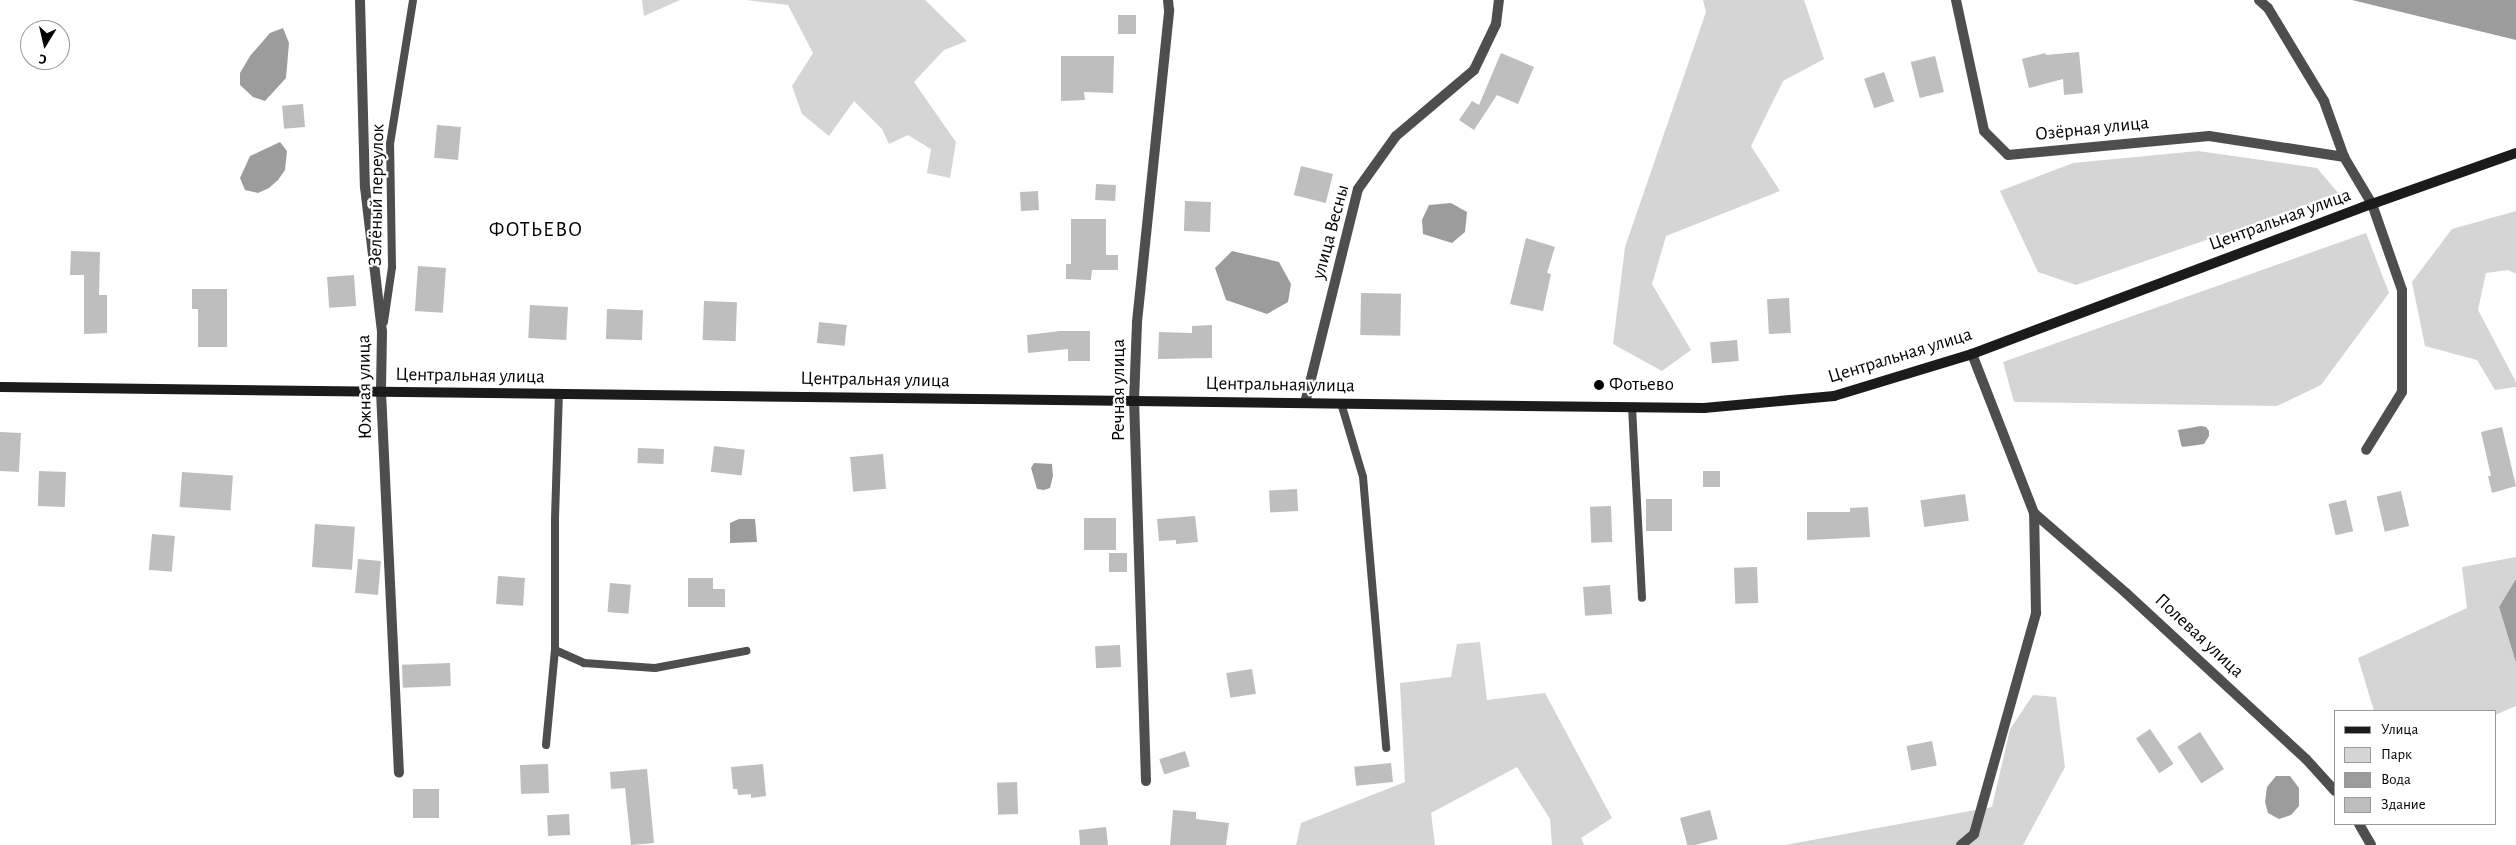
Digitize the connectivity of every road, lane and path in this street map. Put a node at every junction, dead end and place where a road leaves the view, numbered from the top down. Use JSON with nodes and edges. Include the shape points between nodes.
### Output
{"nodes":[{"id":1,"x":360,"y":0,"type":"edge"},
{"id":2,"x":413,"y":0,"type":"edge"},
{"id":3,"x":1168,"y":0,"type":"edge"},
{"id":4,"x":1499,"y":0,"type":"edge"},
{"id":5,"x":1956,"y":0,"type":"edge"},
{"id":6,"x":2259,"y":0,"type":"edge"},
{"id":7,"x":2516,"y":153,"type":"edge"},
{"id":8,"x":2344,"y":158,"type":"junction"},
{"id":9,"x":2372,"y":204,"type":"junction"},
{"id":10,"x":382,"y":332,"type":"junction"},
{"id":11,"x":1972,"y":354,"type":"junction"},
{"id":12,"x":0,"y":388,"type":"edge"},
{"id":13,"x":381,"y":392,"type":"junction"},
{"id":14,"x":559,"y":394,"type":"junction"},
{"id":15,"x":1134,"y":401,"type":"junction"},
{"id":16,"x":1305,"y":403,"type":"junction"},
{"id":17,"x":1341,"y":403,"type":"junction"},
{"id":18,"x":1632,"y":407,"type":"junction"},
{"id":19,"x":2366,"y":450,"type":"dead end"},
{"id":20,"x":2034,"y":513,"type":"junction"},
{"id":21,"x":1642,"y":598,"type":"dead end"},
{"id":22,"x":555,"y":650,"type":"junction"},
{"id":23,"x":746,"y":651,"type":"dead end"},
{"id":24,"x":546,"y":745,"type":"dead end"},
{"id":25,"x":1386,"y":748,"type":"dead end"},
{"id":26,"x":399,"y":774,"type":"dead end"},
{"id":27,"x":1146,"y":782,"type":"dead end"},
{"id":28,"x":2334,"y":790,"type":"edge"},
{"id":29,"x":2360,"y":825,"type":"edge"},
{"id":30,"x":1961,"y":845,"type":"edge"},
{"id":31,"x":2371,"y":845,"type":"edge"}],
"edges":[{"from":1,"to":10,"type":"street","name":"Южная улица","via":[[365,187]]},
{"from":2,"to":10,"type":"lane","name":"Зелёный переулок","via":[[390,144],[392,267]]},
{"from":3,"to":15,"type":"street","name":"Речная улица","via":[[1137,322]]},
{"from":4,"to":16,"type":"street","name":"улица Весны","via":[[1496,24],[1474,70],[1396,136],[1358,189]]},
{"from":5,"to":8,"type":"street","name":"Озёрная улица","via":[[1984,131],[2008,155],[2209,136]]},
{"from":6,"to":8,"type":"street","via":[[2268,8],[2324,101]]},
{"from":7,"to":9,"type":"main road","name":"Центральная улица"},
{"from":8,"to":9,"type":"street"},
{"from":9,"to":11,"type":"main road","name":"Центральная улица"},
{"from":9,"to":19,"type":"street","via":[[2402,290],[2402,392]]},
{"from":10,"to":13,"type":"street","name":"Южная улица"},
{"from":11,"to":18,"type":"main road","name":"Центральная улица","via":[[1834,396],[1704,408]]},
{"from":11,"to":20,"type":"street"},
{"from":12,"to":13,"type":"main road","name":"Центральная улица"},
{"from":13,"to":14,"type":"main road","name":"Центральная улица"},
{"from":13,"to":26,"type":"street","name":"Южная улица"},
{"from":14,"to":15,"type":"main road","name":"Центральная улица"},
{"from":14,"to":22,"type":"lane"},
{"from":15,"to":16,"type":"main road","name":"Центральная улица"},
{"from":15,"to":27,"type":"street","name":"Речная улица"},
{"from":16,"to":17,"type":"main road","name":"Центральная улица"},
{"from":17,"to":18,"type":"main road","name":"Центральная улица"},
{"from":17,"to":25,"type":"lane","via":[[1363,477]]},
{"from":18,"to":21,"type":"lane"},
{"from":20,"to":28,"type":"street","name":"Полевая улица","via":[[2299,752]]},
{"from":20,"to":30,"type":"street","via":[[2036,612],[1974,834]]},
{"from":22,"to":23,"type":"lane","via":[[584,663],[656,668]]},
{"from":22,"to":24,"type":"lane"},
{"from":29,"to":31,"type":"street"}]}
